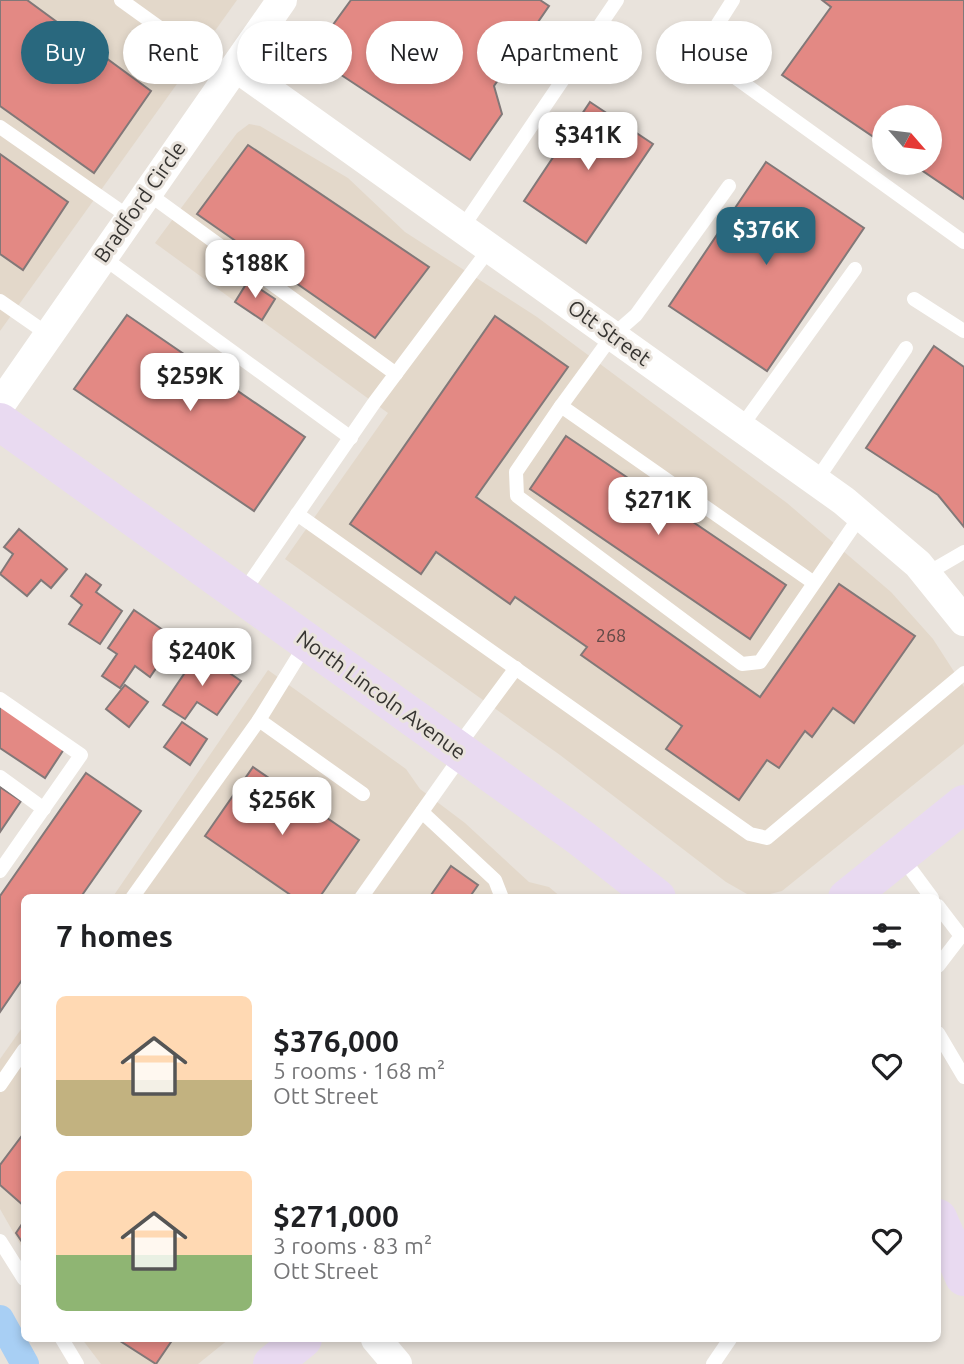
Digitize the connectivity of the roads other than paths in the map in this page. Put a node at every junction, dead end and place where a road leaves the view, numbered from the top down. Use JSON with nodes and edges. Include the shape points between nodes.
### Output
{"nodes":[{"id":1,"x":121,"y":0,"type":"edge"},
{"id":2,"x":617,"y":0,"type":"edge"},
{"id":3,"x":733,"y":0,"type":"edge"},
{"id":4,"x":276,"y":2,"type":"edge"},
{"id":5,"x":232,"y":72,"type":"junction"},
{"id":6,"x":0,"y":127,"type":"edge"},
{"id":7,"x":729,"y":186,"type":"dead end"},
{"id":8,"x":146,"y":192,"type":"junction"},
{"id":9,"x":129,"y":217,"type":"junction"},
{"id":10,"x":462,"y":228,"type":"junction"},
{"id":11,"x":964,"y":242,"type":"edge"},
{"id":12,"x":490,"y":248,"type":"junction"},
{"id":13,"x":101,"y":256,"type":"junction"},
{"id":14,"x":855,"y":269,"type":"dead end"},
{"id":15,"x":914,"y":299,"type":"dead end"},
{"id":16,"x":0,"y":301,"type":"edge"},
{"id":17,"x":964,"y":331,"type":"edge"},
{"id":18,"x":49,"y":335,"type":"junction"},
{"id":19,"x":612,"y":336,"type":"junction"},
{"id":20,"x":906,"y":348,"type":"dead end"},
{"id":21,"x":396,"y":374,"type":"junction"},
{"id":22,"x":0,"y":405,"type":"edge"},
{"id":23,"x":561,"y":406,"type":"junction"},
{"id":24,"x":0,"y":422,"type":"edge"},
{"id":25,"x":741,"y":427,"type":"junction"},
{"id":26,"x":351,"y":438,"type":"junction"},
{"id":27,"x":816,"y":481,"type":"junction"},
{"id":28,"x":297,"y":514,"type":"junction"},
{"id":29,"x":861,"y":515,"type":"junction"},
{"id":30,"x":964,"y":552,"type":"edge"},
{"id":31,"x":926,"y":574,"type":"junction"},
{"id":32,"x":814,"y":583,"type":"junction"},
{"id":33,"x":241,"y":595,"type":"junction"},
{"id":34,"x":964,"y":621,"type":"edge"},
{"id":35,"x":307,"y":643,"type":"junction"},
{"id":36,"x":516,"y":668,"type":"junction"},
{"id":37,"x":964,"y":673,"type":"edge"},
{"id":38,"x":0,"y":699,"type":"edge"},
{"id":39,"x":259,"y":720,"type":"junction"},
{"id":40,"x":459,"y":751,"type":"junction"},
{"id":41,"x":0,"y":777,"type":"edge"},
{"id":42,"x":363,"y":794,"type":"dead end"},
{"id":43,"x":964,"y":804,"type":"edge"},
{"id":44,"x":44,"y":809,"type":"junction"},
{"id":45,"x":422,"y":812,"type":"junction"},
{"id":46,"x":900,"y":855,"type":"junction"},
{"id":47,"x":3,"y":862,"type":"edge"},
{"id":48,"x":135,"y":894,"type":"edge"},
{"id":49,"x":364,"y":894,"type":"edge"},
{"id":50,"x":500,"y":894,"type":"edge"},
{"id":51,"x":653,"y":894,"type":"edge"},
{"id":52,"x":852,"y":894,"type":"edge"},
{"id":53,"x":929,"y":894,"type":"edge"},
{"id":54,"x":941,"y":910,"type":"edge"},
{"id":55,"x":941,"y":962,"type":"edge"},
{"id":56,"x":941,"y":1038,"type":"edge"},
{"id":57,"x":21,"y":1054,"type":"edge"},
{"id":58,"x":964,"y":1077,"type":"edge"},
{"id":59,"x":0,"y":1085,"type":"edge"},
{"id":60,"x":941,"y":1225,"type":"edge"},
{"id":61,"x":0,"y":1241,"type":"edge"},
{"id":62,"x":21,"y":1274,"type":"edge"},
{"id":63,"x":964,"y":1277,"type":"edge"},
{"id":64,"x":64,"y":1342,"type":"edge"},
{"id":65,"x":299,"y":1342,"type":"edge"},
{"id":66,"x":379,"y":1342,"type":"edge"},
{"id":67,"x":728,"y":1342,"type":"edge"},
{"id":68,"x":77,"y":1364,"type":"edge"},
{"id":69,"x":272,"y":1364,"type":"edge"},
{"id":70,"x":397,"y":1364,"type":"edge"},
{"id":71,"x":713,"y":1364,"type":"edge"}],
"edges":[{"from":1,"to":5,"type":"lane"},
{"from":2,"to":10,"type":"lane"},
{"from":3,"to":11,"type":"lane","via":[[700,52]]},
{"from":4,"to":5,"type":"street","name":"Bradford Circle"},
{"from":5,"to":8,"type":"street","name":"Bradford Circle"},
{"from":5,"to":10,"type":"street","name":"Ott Street"},
{"from":6,"to":9,"type":"lane"},
{"from":7,"to":19,"type":"lane","via":[[636,315]]},
{"from":8,"to":9,"type":"street","name":"Bradford Circle"},
{"from":8,"to":21,"type":"lane"},
{"from":9,"to":13,"type":"street","name":"Bradford Circle"},
{"from":10,"to":12,"type":"street","name":"Ott Street"},
{"from":12,"to":19,"type":"street","name":"Ott Street"},
{"from":12,"to":21,"type":"lane"},
{"from":13,"to":18,"type":"street","name":"Bradford Circle"},
{"from":13,"to":26,"type":"lane"},
{"from":14,"to":25,"type":"lane"},
{"from":15,"to":17,"type":"lane"},
{"from":16,"to":18,"type":"lane"},
{"from":18,"to":22,"type":"street","name":"Bradford Circle"},
{"from":19,"to":23,"type":"lane"},
{"from":19,"to":25,"type":"street","name":"Ott Street"},
{"from":20,"to":27,"type":"lane"},
{"from":21,"to":26,"type":"lane"},
{"from":23,"to":32,"type":"lane"},
{"from":23,"to":32,"type":"lane","via":[[516,472],[517,496],[743,664],[760,662]]},
{"from":24,"to":33,"type":"main road","name":"North Lincoln Avenue"},
{"from":25,"to":27,"type":"street","name":"Ott Street"},
{"from":26,"to":28,"type":"lane"},
{"from":27,"to":29,"type":"street","name":"Ott Street"},
{"from":28,"to":33,"type":"lane"},
{"from":28,"to":36,"type":"lane"},
{"from":29,"to":31,"type":"street","name":"Ott Street"},
{"from":29,"to":32,"type":"lane"},
{"from":30,"to":31,"type":"lane"},
{"from":31,"to":34,"type":"street","name":"Ott Street"},
{"from":33,"to":35,"type":"main road","name":"North Lincoln Avenue"},
{"from":35,"to":39,"type":"lane"},
{"from":35,"to":40,"type":"main road","name":"North Lincoln Avenue"},
{"from":36,"to":37,"type":"lane","via":[[750,834],[767,838]]},
{"from":36,"to":40,"type":"lane"},
{"from":38,"to":44,"type":"lane","via":[[81,755]]},
{"from":39,"to":42,"type":"lane"},
{"from":39,"to":48,"type":"lane"},
{"from":40,"to":45,"type":"lane"},
{"from":40,"to":51,"type":"main road","name":"North Lincoln Avenue"},
{"from":41,"to":44,"type":"lane"},
{"from":43,"to":46,"type":"main road"},
{"from":44,"to":47,"type":"lane"},
{"from":45,"to":49,"type":"lane"},
{"from":45,"to":50,"type":"lane","via":[[495,880]]},
{"from":46,"to":52,"type":"main road"},
{"from":46,"to":53,"type":"lane"},
{"from":54,"to":55,"type":"lane","via":[[961,936]]},
{"from":56,"to":58,"type":"lane"},
{"from":57,"to":59,"type":"lane"},
{"from":60,"to":63,"type":"main road"},
{"from":61,"to":62,"type":"lane"},
{"from":64,"to":68,"type":"lane"},
{"from":65,"to":69,"type":"main road"},
{"from":66,"to":70,"type":"street"},
{"from":67,"to":71,"type":"lane"}]}
